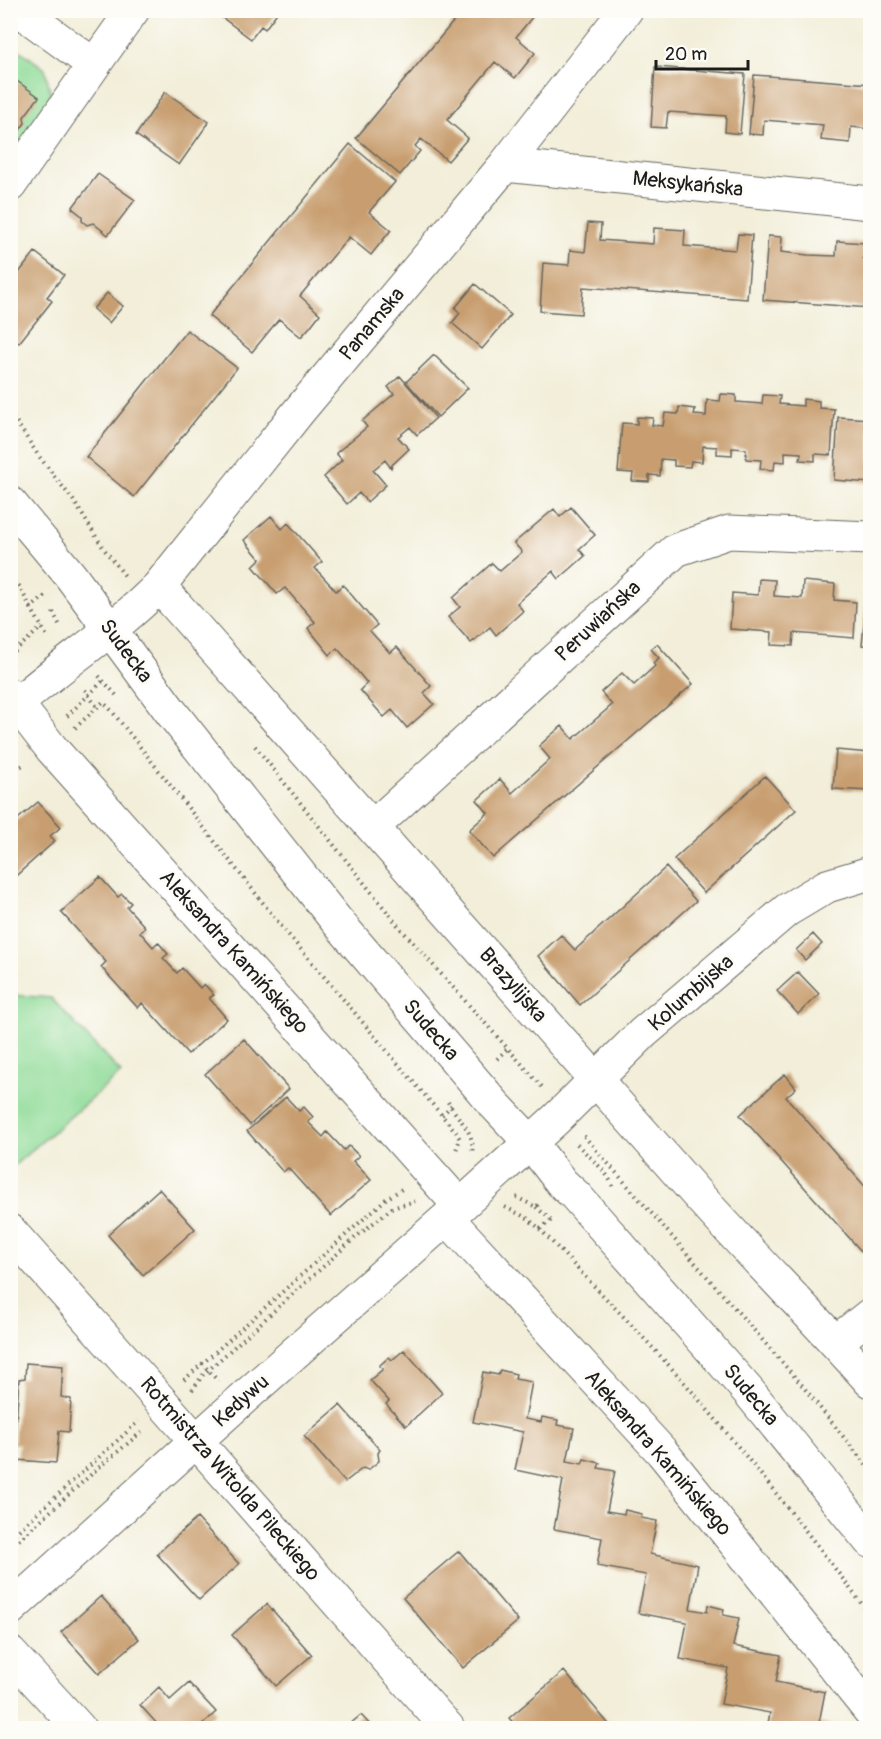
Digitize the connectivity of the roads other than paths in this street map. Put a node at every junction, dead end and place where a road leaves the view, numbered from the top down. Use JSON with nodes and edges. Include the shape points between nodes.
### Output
{"nodes":[{"id":1,"x":19,"y":10,"type":"edge"},
{"id":2,"x":134,"y":10,"type":"edge"},
{"id":3,"x":626,"y":10,"type":"edge"},
{"id":4,"x":94,"y":65,"type":"junction"},
{"id":5,"x":505,"y":165,"type":"junction"},
{"id":6,"x":10,"y":185,"type":"edge"},
{"id":7,"x":870,"y":203,"type":"edge"},
{"id":8,"x":10,"y":503,"type":"edge"},
{"id":9,"x":870,"y":538,"type":"edge"},
{"id":10,"x":159,"y":586,"type":"junction"},
{"id":11,"x":110,"y":629,"type":"junction"},
{"id":12,"x":13,"y":703,"type":"edge"},
{"id":13,"x":374,"y":826,"type":"junction"},
{"id":14,"x":870,"y":873,"type":"edge"},
{"id":15,"x":596,"y":1080,"type":"junction"},
{"id":16,"x":531,"y":1143,"type":"junction"},
{"id":17,"x":445,"y":1196,"type":"junction"},
{"id":18,"x":10,"y":1231,"type":"edge"},
{"id":19,"x":870,"y":1315,"type":"edge"},
{"id":20,"x":836,"y":1342,"type":"junction"},
{"id":21,"x":870,"y":1382,"type":"edge"},
{"id":22,"x":196,"y":1442,"type":"junction"},
{"id":23,"x":870,"y":1541,"type":"edge"},
{"id":24,"x":10,"y":1609,"type":"edge"},
{"id":25,"x":10,"y":1653,"type":"edge"},
{"id":26,"x":870,"y":1712,"type":"edge"},
{"id":27,"x":79,"y":1728,"type":"edge"},
{"id":28,"x":448,"y":1728,"type":"edge"}],
"edges":[{"from":1,"to":4,"type":"street"},
{"from":2,"to":4,"type":"street"},
{"from":3,"to":5,"type":"street","name":"Panamska"},
{"from":4,"to":6,"type":"street"},
{"from":5,"to":7,"type":"street","name":"Meksykańska"},
{"from":5,"to":10,"type":"street","name":"Panamska"},
{"from":8,"to":11,"type":"street","name":"Sudecka"},
{"from":9,"to":13,"type":"street","name":"Peruwiańska","via":[[729,532],[676,550]]},
{"from":10,"to":11,"type":"street","name":"Panamska"},
{"from":10,"to":13,"type":"street","name":"Brazylijska"},
{"from":11,"to":12,"type":"street","name":"Panamska"},
{"from":11,"to":16,"type":"street","name":"Sudecka","via":[[336,920]]},
{"from":12,"to":17,"type":"street","name":"Aleksandra Kamińskiego"},
{"from":13,"to":15,"type":"street","name":"Brazylijska"},
{"from":14,"to":15,"type":"street","name":"Kolumbijska","via":[[827,886],[786,910],[644,1033]]},
{"from":15,"to":16,"type":"street","name":"Kolumbijska"},
{"from":15,"to":20,"type":"street","name":"Brazylijska","via":[[722,1222]]},
{"from":16,"to":17,"type":"street"},
{"from":16,"to":23,"type":"street","name":"Sudecka","via":[[749,1392]]},
{"from":17,"to":22,"type":"street","name":"Kedywu"},
{"from":17,"to":26,"type":"street","name":"Aleksandra Kamińskiego","via":[[662,1452]]},
{"from":18,"to":22,"type":"street","name":"Rotmistrza Witolda Pileckiego"},
{"from":19,"to":20,"type":"street"},
{"from":20,"to":21,"type":"street","name":"Brazylijska"},
{"from":22,"to":24,"type":"street","name":"Kedywu"},
{"from":22,"to":28,"type":"street","name":"Rotmistrza Witolda Pileckiego"},
{"from":25,"to":27,"type":"street"}]}
